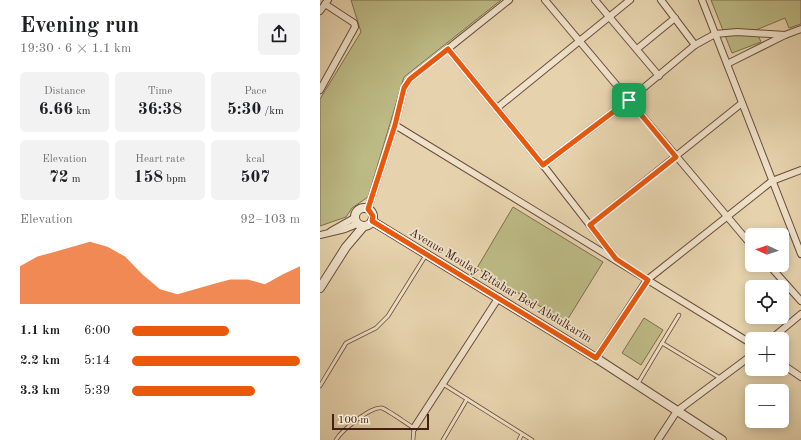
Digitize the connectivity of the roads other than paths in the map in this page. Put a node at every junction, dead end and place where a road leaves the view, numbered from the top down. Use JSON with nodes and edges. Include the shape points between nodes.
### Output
{"nodes":[{"id":1,"x":509,"y":0,"type":"edge"},
{"id":2,"x":545,"y":0,"type":"edge"},
{"id":3,"x":595,"y":0,"type":"edge"},
{"id":4,"x":630,"y":0,"type":"edge"},
{"id":5,"x":660,"y":0,"type":"edge"},
{"id":6,"x":702,"y":0,"type":"edge"},
{"id":7,"x":326,"y":2,"type":"edge"},
{"id":8,"x":320,"y":11,"type":"edge"},
{"id":9,"x":609,"y":16,"type":"junction"},
{"id":10,"x":675,"y":18,"type":"junction"},
{"id":11,"x":801,"y":29,"type":"edge"},
{"id":12,"x":715,"y":34,"type":"junction"},
{"id":13,"x":785,"y":35,"type":"junction"},
{"id":14,"x":580,"y":41,"type":"junction"},
{"id":15,"x":695,"y":45,"type":"junction"},
{"id":16,"x":448,"y":49,"type":"junction"},
{"id":17,"x":637,"y":49,"type":"junction"},
{"id":18,"x":727,"y":64,"type":"junction"},
{"id":19,"x":659,"y":76,"type":"junction"},
{"id":20,"x":320,"y":90,"type":"edge"},
{"id":21,"x":629,"y":100,"type":"junction"},
{"id":22,"x":742,"y":103,"type":"junction"},
{"id":23,"x":497,"y":108,"type":"junction"},
{"id":24,"x":395,"y":125,"type":"junction"},
{"id":25,"x":676,"y":157,"type":"junction"},
{"id":26,"x":543,"y":165,"type":"junction"},
{"id":27,"x":801,"y":170,"type":"edge"},
{"id":28,"x":772,"y":181,"type":"junction"},
{"id":29,"x":368,"y":209,"type":"junction"},
{"id":30,"x":727,"y":217,"type":"junction"},
{"id":31,"x":372,"y":221,"type":"junction"},
{"id":32,"x":358,"y":223,"type":"junction"},
{"id":33,"x":590,"y":225,"type":"junction"},
{"id":34,"x":320,"y":235,"type":"edge"},
{"id":35,"x":745,"y":238,"type":"edge"},
{"id":36,"x":427,"y":254,"type":"junction"},
{"id":37,"x":801,"y":254,"type":"edge"},
{"id":38,"x":616,"y":259,"type":"junction"},
{"id":39,"x":775,"y":272,"type":"edge"},
{"id":40,"x":648,"y":280,"type":"junction"},
{"id":41,"x":320,"y":288,"type":"edge"},
{"id":42,"x":499,"y":297,"type":"junction"},
{"id":43,"x":801,"y":301,"type":"edge"},
{"id":44,"x":801,"y":314,"type":"edge"},
{"id":45,"x":680,"y":315,"type":"dead end"},
{"id":46,"x":779,"y":332,"type":"edge"},
{"id":47,"x":745,"y":340,"type":"edge"},
{"id":48,"x":662,"y":343,"type":"junction"},
{"id":49,"x":596,"y":358,"type":"junction"},
{"id":50,"x":745,"y":360,"type":"edge"},
{"id":51,"x":789,"y":369,"type":"edge"},
{"id":52,"x":801,"y":377,"type":"edge"},
{"id":53,"x":721,"y":378,"type":"junction"},
{"id":54,"x":442,"y":384,"type":"junction"},
{"id":55,"x":637,"y":385,"type":"junction"},
{"id":56,"x":320,"y":386,"type":"edge"},
{"id":57,"x":467,"y":399,"type":"junction"},
{"id":58,"x":677,"y":411,"type":"junction"},
{"id":59,"x":414,"y":428,"type":"junction"},
{"id":60,"x":522,"y":434,"type":"junction"},
{"id":61,"x":336,"y":440,"type":"edge"},
{"id":62,"x":413,"y":440,"type":"edge"},
{"id":63,"x":443,"y":440,"type":"edge"},
{"id":64,"x":519,"y":440,"type":"edge"},
{"id":65,"x":532,"y":440,"type":"edge"},
{"id":66,"x":658,"y":440,"type":"edge"},
{"id":67,"x":722,"y":440,"type":"edge"}],
"edges":[{"from":1,"to":16,"type":"street"},
{"from":2,"to":14,"type":"street"},
{"from":3,"to":9,"type":"street"},
{"from":4,"to":9,"type":"street"},
{"from":5,"to":10,"type":"street"},
{"from":6,"to":12,"type":"street"},
{"from":7,"to":8,"type":"street"},
{"from":7,"to":20,"type":"street","via":[[356,27]]},
{"from":9,"to":14,"type":"street"},
{"from":9,"to":17,"type":"street"},
{"from":10,"to":15,"type":"street"},
{"from":10,"to":17,"type":"street"},
{"from":11,"to":13,"type":"street"},
{"from":12,"to":13,"type":"street","via":[[737,32]]},
{"from":12,"to":15,"type":"street"},
{"from":12,"to":18,"type":"street"},
{"from":13,"to":18,"type":"street"},
{"from":14,"to":21,"type":"street"},
{"from":14,"to":23,"type":"street"},
{"from":15,"to":19,"type":"street"},
{"from":16,"to":23,"type":"street"},
{"from":16,"to":24,"type":"street","via":[[410,79],[404,88]]},
{"from":17,"to":19,"type":"street"},
{"from":18,"to":22,"type":"street"},
{"from":19,"to":21,"type":"street"},
{"from":21,"to":25,"type":"street"},
{"from":21,"to":26,"type":"street"},
{"from":22,"to":25,"type":"street"},
{"from":22,"to":28,"type":"street"},
{"from":23,"to":26,"type":"street"},
{"from":24,"to":29,"type":"street"},
{"from":24,"to":38,"type":"street"},
{"from":25,"to":30,"type":"street"},
{"from":25,"to":33,"type":"street"},
{"from":26,"to":33,"type":"street"},
{"from":27,"to":28,"type":"street"},
{"from":28,"to":30,"type":"street"},
{"from":28,"to":37,"type":"street"},
{"from":29,"to":31,"type":"street","via":[[373,216]]},
{"from":29,"to":32,"type":"street","via":[[358,210]]},
{"from":30,"to":35,"type":"street"},
{"from":30,"to":40,"type":"street"},
{"from":31,"to":32,"type":"street","via":[[368,225]]},
{"from":31,"to":36,"type":"street","name":"Avenue Moulay Ettahar Bed Abdulkarim"},
{"from":32,"to":34,"type":"street"},
{"from":32,"to":41,"type":"street"},
{"from":33,"to":38,"type":"street"},
{"from":36,"to":42,"type":"street","name":"Avenue Moulay Ettahar Bed Abdulkarim"},
{"from":36,"to":56,"type":"lane","via":[[388,316],[376,328],[346,343]]},
{"from":38,"to":40,"type":"street"},
{"from":39,"to":43,"type":"street"},
{"from":40,"to":47,"type":"street"},
{"from":40,"to":49,"type":"street"},
{"from":42,"to":49,"type":"street","name":"Avenue Moulay Ettahar Bed Abdulkarim"},
{"from":42,"to":54,"type":"street"},
{"from":44,"to":46,"type":"street"},
{"from":45,"to":48,"type":"lane"},
{"from":48,"to":53,"type":"lane"},
{"from":48,"to":55,"type":"lane"},
{"from":49,"to":55,"type":"street","name":"Avenue Moulay Ettahar Bed Abdulkarim"},
{"from":50,"to":53,"type":"street"},
{"from":51,"to":52,"type":"street"},
{"from":53,"to":58,"type":"street"},
{"from":54,"to":57,"type":"lane"},
{"from":54,"to":59,"type":"street"},
{"from":55,"to":58,"type":"street","name":"Avenue Moulay Ettahar Bed Abdulkarim"},
{"from":57,"to":60,"type":"lane"},
{"from":57,"to":63,"type":"lane"},
{"from":58,"to":66,"type":"street"},
{"from":58,"to":67,"type":"street","name":"Avenue Moulay Ettahar Bed Abdulkarim"},
{"from":59,"to":61,"type":"lane","via":[[382,408],[374,409],[340,433]]},
{"from":59,"to":62,"type":"lane"},
{"from":60,"to":64,"type":"lane"},
{"from":60,"to":65,"type":"lane"}]}
